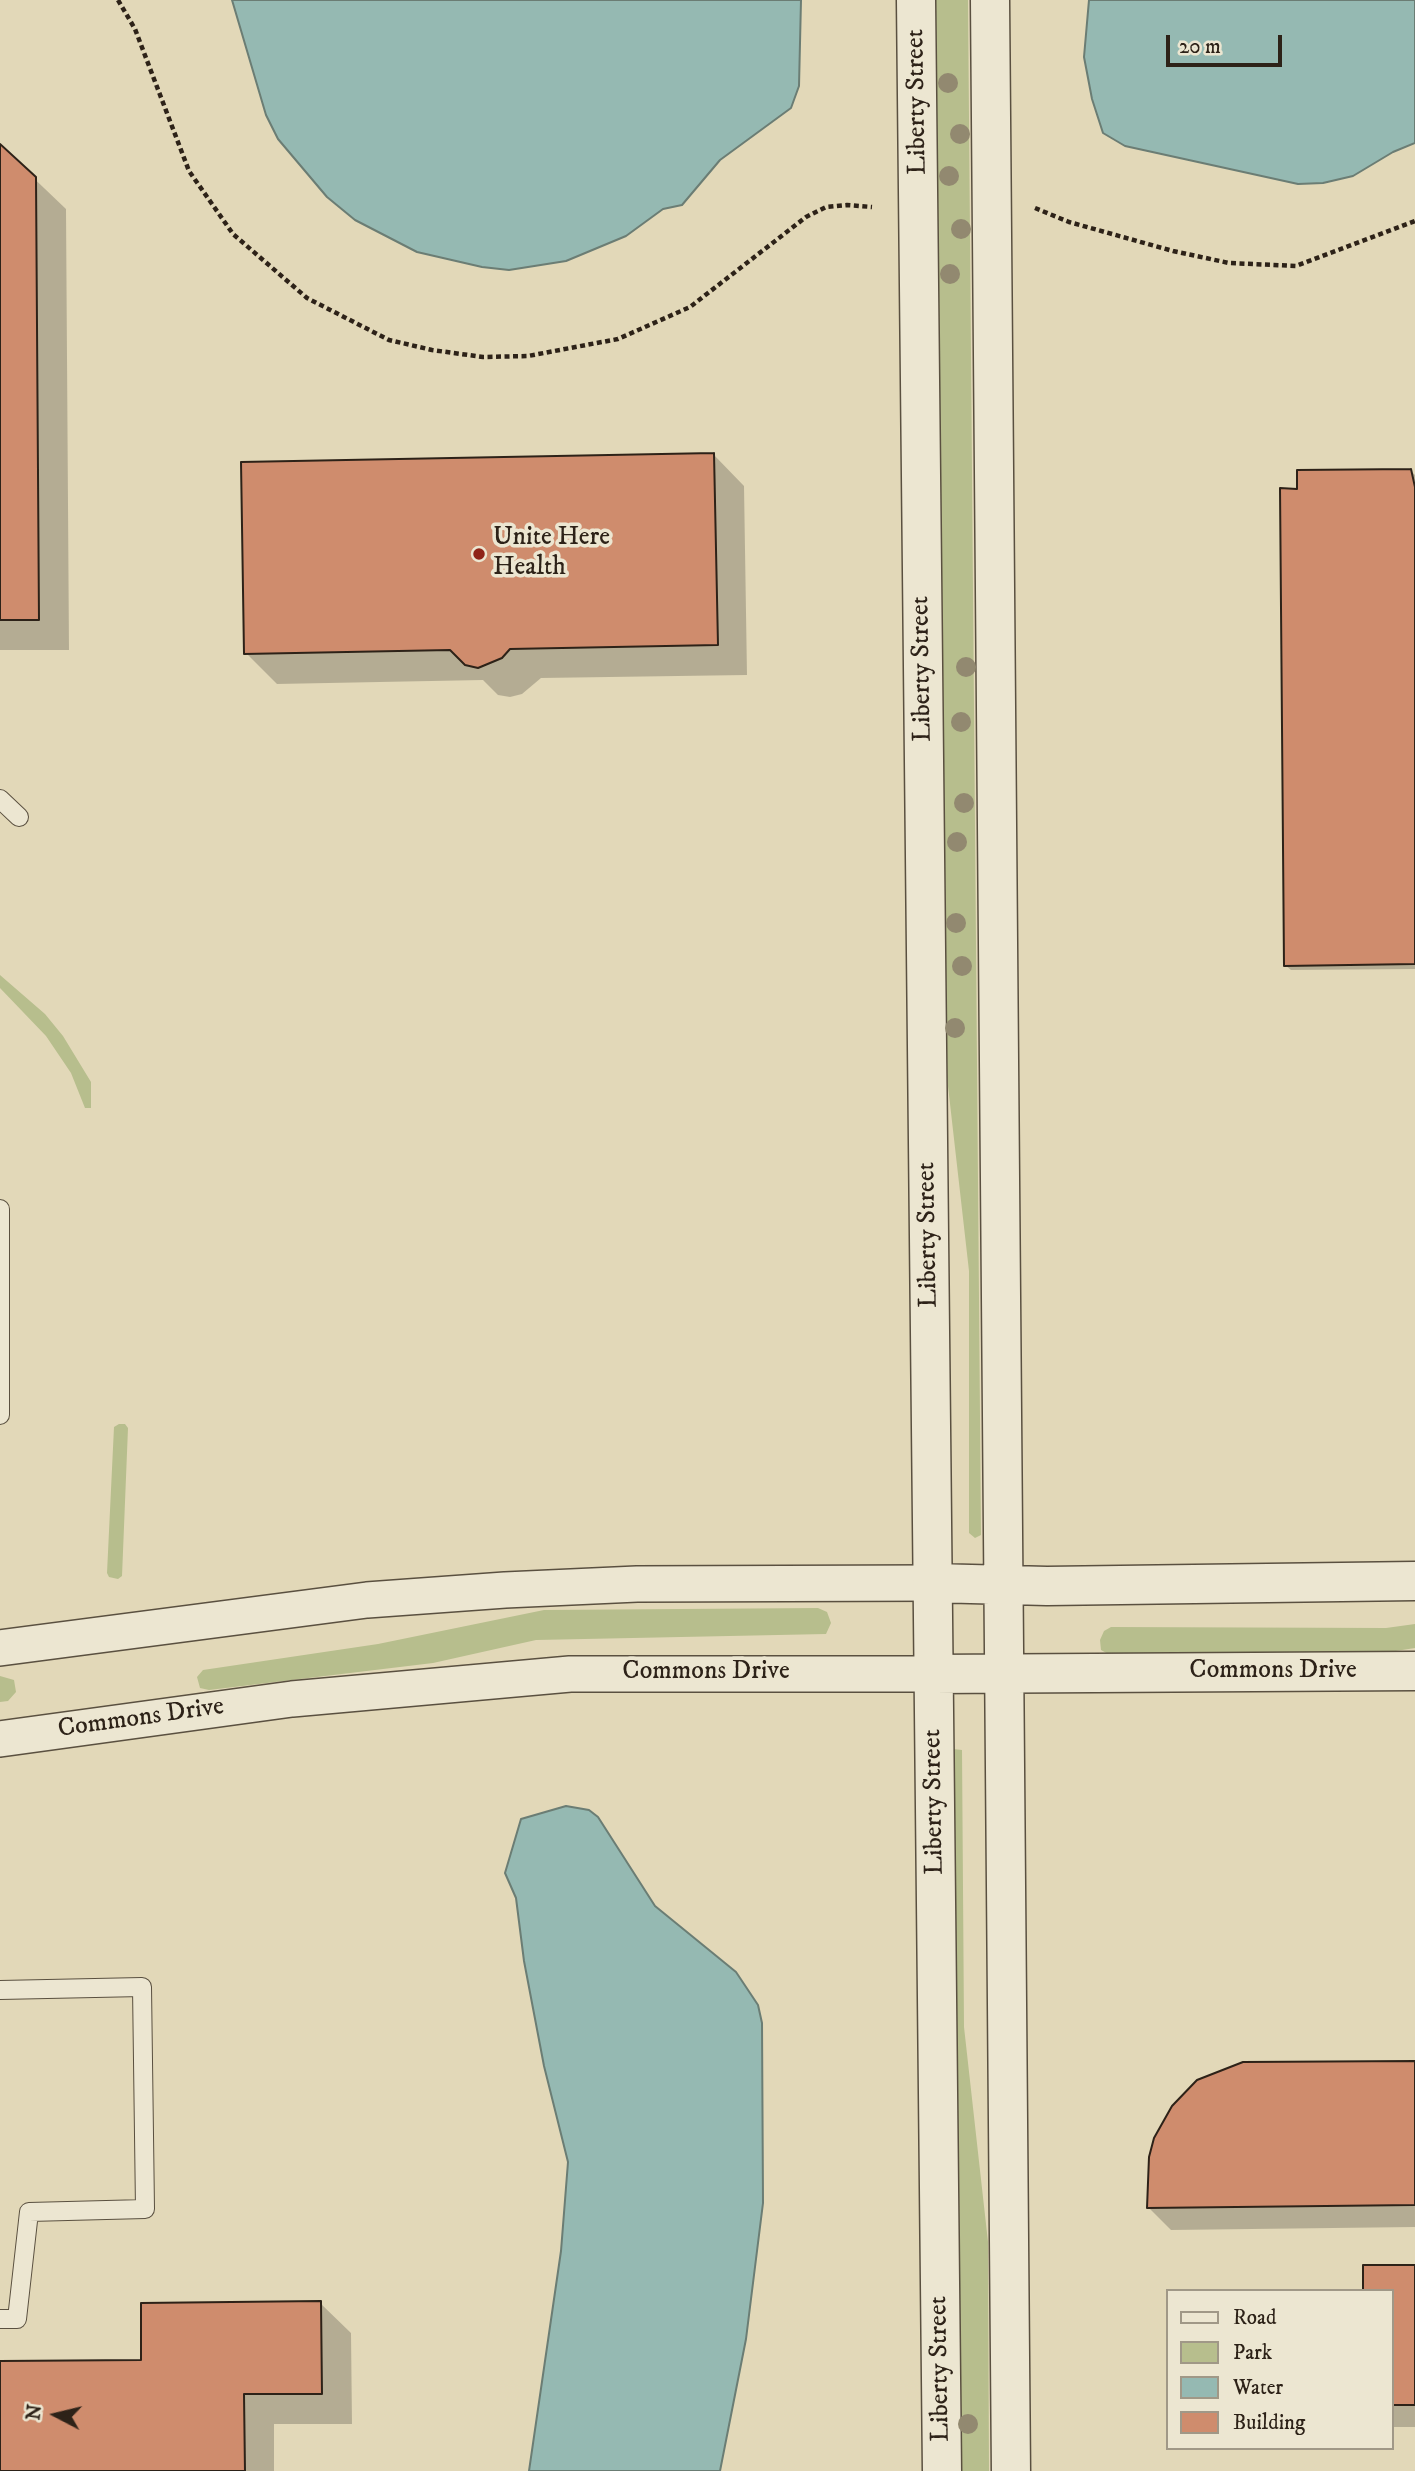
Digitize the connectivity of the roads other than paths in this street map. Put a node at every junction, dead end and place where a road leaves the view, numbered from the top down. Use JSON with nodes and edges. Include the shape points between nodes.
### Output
{"nodes":[{"id":1,"x":916,"y":0,"type":"edge"},
{"id":2,"x":990,"y":0,"type":"edge"},
{"id":3,"x":0,"y":799,"type":"edge"},
{"id":4,"x":19,"y":817,"type":"dead end"},
{"id":5,"x":0,"y":1209,"type":"edge"},
{"id":6,"x":0,"y":1415,"type":"edge"},
{"id":7,"x":1415,"y":1581,"type":"edge"},
{"id":8,"x":933,"y":1583,"type":"junction"},
{"id":9,"x":1003,"y":1585,"type":"junction"},
{"id":10,"x":0,"y":1648,"type":"edge"},
{"id":11,"x":1415,"y":1671,"type":"edge"},
{"id":12,"x":1003,"y":1672,"type":"junction"},
{"id":13,"x":934,"y":1674,"type":"junction"},
{"id":14,"x":0,"y":1739,"type":"edge"},
{"id":15,"x":0,"y":1990,"type":"edge"},
{"id":16,"x":0,"y":2319,"type":"edge"},
{"id":17,"x":942,"y":2471,"type":"edge"},
{"id":18,"x":1011,"y":2471,"type":"edge"}],
"edges":[{"from":1,"to":8,"type":"street","name":"Liberty Street"},
{"from":2,"to":9,"type":"street"},
{"from":3,"to":4,"type":"lane"},
{"from":5,"to":6,"type":"lane"},
{"from":7,"to":9,"type":"street"},
{"from":8,"to":9,"type":"street"},
{"from":8,"to":10,"type":"street","via":[[637,1584],[505,1590],[367,1600]]},
{"from":8,"to":13,"type":"street","name":"Liberty Street"},
{"from":9,"to":12,"type":"street"},
{"from":11,"to":12,"type":"street","name":"Commons Drive"},
{"from":12,"to":13,"type":"street","name":"Commons Drive"},
{"from":12,"to":18,"type":"street"},
{"from":13,"to":14,"type":"street","name":"Commons Drive","via":[[570,1674],[292,1699]]},
{"from":13,"to":17,"type":"street","name":"Liberty Street"},
{"from":15,"to":16,"type":"lane","via":[[142,1987],[145,2209],[29,2212],[17,2319]]}]}
